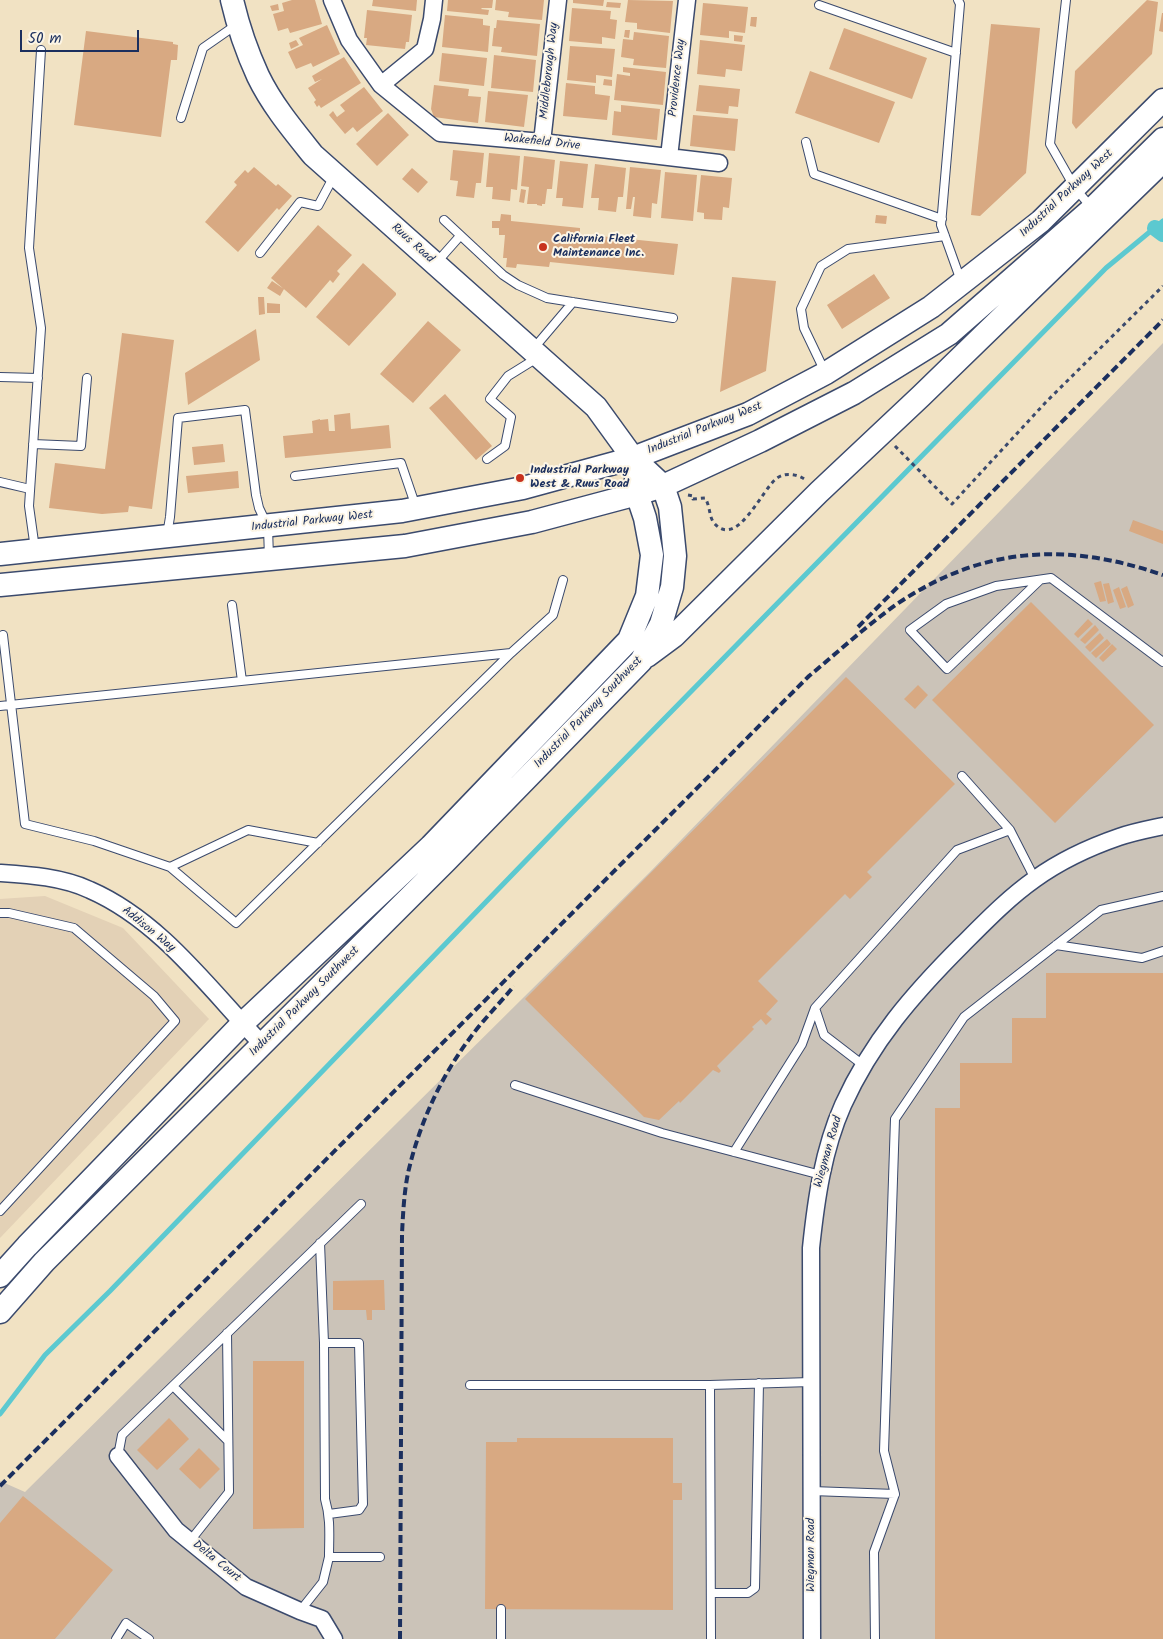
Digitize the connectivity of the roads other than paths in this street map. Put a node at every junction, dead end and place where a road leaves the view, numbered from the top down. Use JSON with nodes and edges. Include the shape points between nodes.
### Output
{"nodes":[{"id":1,"x":232,"y":0,"type":"edge"},
{"id":2,"x":332,"y":0,"type":"edge"},
{"id":3,"x":434,"y":0,"type":"edge"},
{"id":4,"x":558,"y":0,"type":"edge"},
{"id":5,"x":687,"y":0,"type":"edge"},
{"id":6,"x":958,"y":0,"type":"edge"},
{"id":7,"x":1066,"y":0,"type":"edge"},
{"id":8,"x":819,"y":5,"type":"dead end"},
{"id":9,"x":238,"y":24,"type":"junction"},
{"id":10,"x":41,"y":50,"type":"dead end"},
{"id":11,"x":956,"y":53,"type":"junction"},
{"id":12,"x":382,"y":85,"type":"junction"},
{"id":13,"x":1163,"y":100,"type":"edge"},
{"id":14,"x":181,"y":118,"type":"dead end"},
{"id":15,"x":1163,"y":139,"type":"edge"},
{"id":16,"x":542,"y":142,"type":"junction"},
{"id":17,"x":806,"y":142,"type":"dead end"},
{"id":18,"x":669,"y":157,"type":"junction"},
{"id":19,"x":1163,"y":161,"type":"edge"},
{"id":20,"x":719,"y":163,"type":"dead end"},
{"id":21,"x":335,"y":174,"type":"junction"},
{"id":22,"x":1075,"y":188,"type":"junction"},
{"id":23,"x":1092,"y":209,"type":"junction"},
{"id":24,"x":942,"y":219,"type":"junction"},
{"id":25,"x":444,"y":220,"type":"dead end"},
{"id":26,"x":460,"y":236,"type":"junction"},
{"id":27,"x":945,"y":236,"type":"junction"},
{"id":28,"x":260,"y":253,"type":"dead end"},
{"id":29,"x":435,"y":264,"type":"junction"},
{"id":30,"x":962,"y":283,"type":"junction"},
{"id":31,"x":573,"y":302,"type":"junction"},
{"id":32,"x":673,"y":318,"type":"dead end"},
{"id":33,"x":535,"y":354,"type":"junction"},
{"id":34,"x":826,"y":373,"type":"junction"},
{"id":35,"x":0,"y":377,"type":"edge"},
{"id":36,"x":38,"y":378,"type":"junction"},
{"id":37,"x":87,"y":378,"type":"dead end"},
{"id":38,"x":33,"y":444,"type":"junction"},
{"id":39,"x":634,"y":458,"type":"junction"},
{"id":40,"x":488,"y":459,"type":"dead end"},
{"id":41,"x":295,"y":476,"type":"dead end"},
{"id":42,"x":0,"y":482,"type":"edge"},
{"id":43,"x":663,"y":486,"type":"junction"},
{"id":44,"x":30,"y":489,"type":"junction"},
{"id":45,"x":637,"y":494,"type":"junction"},
{"id":46,"x":416,"y":509,"type":"junction"},
{"id":47,"x":268,"y":527,"type":"junction"},
{"id":48,"x":166,"y":537,"type":"junction"},
{"id":49,"x":35,"y":550,"type":"junction"},
{"id":50,"x":0,"y":554,"type":"edge"},
{"id":51,"x":270,"y":560,"type":"junction"},
{"id":52,"x":563,"y":580,"type":"dead end"},
{"id":53,"x":1040,"y":580,"type":"junction"},
{"id":54,"x":0,"y":585,"type":"edge"},
{"id":55,"x":232,"y":605,"type":"dead end"},
{"id":56,"x":3,"y":635,"type":"dead end"},
{"id":57,"x":511,"y":653,"type":"junction"},
{"id":58,"x":641,"y":660,"type":"junction"},
{"id":59,"x":1163,"y":662,"type":"edge"},
{"id":60,"x":242,"y":681,"type":"junction"},
{"id":61,"x":12,"y":705,"type":"junction"},
{"id":62,"x":0,"y":706,"type":"edge"},
{"id":63,"x":962,"y":776,"type":"dead end"},
{"id":64,"x":1163,"y":826,"type":"edge"},
{"id":65,"x":1010,"y":830,"type":"junction"},
{"id":66,"x":318,"y":843,"type":"junction"},
{"id":67,"x":170,"y":867,"type":"junction"},
{"id":68,"x":0,"y":873,"type":"edge"},
{"id":69,"x":1035,"y":879,"type":"junction"},
{"id":70,"x":1163,"y":896,"type":"edge"},
{"id":71,"x":0,"y":913,"type":"edge"},
{"id":72,"x":1056,"y":945,"type":"junction"},
{"id":73,"x":1163,"y":951,"type":"edge"},
{"id":74,"x":816,"y":1008,"type":"junction"},
{"id":75,"x":242,"y":1024,"type":"junction"},
{"id":76,"x":262,"y":1044,"type":"junction"},
{"id":77,"x":863,"y":1065,"type":"junction"},
{"id":78,"x":515,"y":1085,"type":"dead end"},
{"id":79,"x":734,"y":1152,"type":"junction"},
{"id":80,"x":821,"y":1175,"type":"junction"},
{"id":81,"x":361,"y":1204,"type":"dead end"},
{"id":82,"x":0,"y":1211,"type":"edge"},
{"id":83,"x":320,"y":1243,"type":"junction"},
{"id":84,"x":0,"y":1276,"type":"edge"},
{"id":85,"x":0,"y":1312,"type":"edge"},
{"id":86,"x":227,"y":1333,"type":"junction"},
{"id":87,"x":324,"y":1343,"type":"junction"},
{"id":88,"x":812,"y":1382,"type":"junction"},
{"id":89,"x":759,"y":1383,"type":"junction"},
{"id":90,"x":470,"y":1385,"type":"dead end"},
{"id":91,"x":710,"y":1385,"type":"junction"},
{"id":92,"x":172,"y":1386,"type":"junction"},
{"id":93,"x":228,"y":1441,"type":"junction"},
{"id":94,"x":118,"y":1456,"type":"joint"},
{"id":95,"x":812,"y":1491,"type":"junction"},
{"id":96,"x":895,"y":1494,"type":"junction"},
{"id":97,"x":330,"y":1514,"type":"junction"},
{"id":98,"x":190,"y":1541,"type":"junction"},
{"id":99,"x":329,"y":1557,"type":"junction"},
{"id":100,"x":380,"y":1557,"type":"dead end"},
{"id":101,"x":711,"y":1593,"type":"junction"},
{"id":102,"x":501,"y":1609,"type":"dead end"},
{"id":103,"x":300,"y":1611,"type":"junction"},
{"id":104,"x":116,"y":1639,"type":"edge"},
{"id":105,"x":149,"y":1639,"type":"edge"},
{"id":106,"x":334,"y":1639,"type":"edge"},
{"id":107,"x":501,"y":1639,"type":"edge"},
{"id":108,"x":712,"y":1639,"type":"edge"},
{"id":109,"x":812,"y":1639,"type":"edge"},
{"id":110,"x":875,"y":1639,"type":"edge"}],
"edges":[{"from":1,"to":9,"type":"main road","name":"Ruus Road"},
{"from":2,"to":12,"type":"street","name":"Wakefield Drive","via":[[349,40]]},
{"from":3,"to":12,"type":"street","via":[[425,49]]},
{"from":4,"to":16,"type":"street","name":"Middleborough Way"},
{"from":5,"to":18,"type":"street","name":"Providence Way"},
{"from":6,"to":11,"type":"lane"},
{"from":7,"to":22,"type":"lane","via":[[1050,144]]},
{"from":8,"to":11,"type":"lane"},
{"from":9,"to":14,"type":"lane","via":[[203,48]]},
{"from":9,"to":21,"type":"main road","name":"Ruus Road","via":[[258,77],[313,155]]},
{"from":10,"to":36,"type":"lane","via":[[29,248],[41,328]]},
{"from":11,"to":24,"type":"lane"},
{"from":12,"to":16,"type":"street","name":"Wakefield Drive","via":[[440,133]]},
{"from":13,"to":22,"type":"main road","name":"Industrial Parkway West"},
{"from":15,"to":23,"type":"main road","name":"Industrial Parkway West"},
{"from":16,"to":18,"type":"street","name":"Wakefield Drive"},
{"from":17,"to":24,"type":"lane","via":[[814,174]]},
{"from":18,"to":20,"type":"street","name":"Wakefield Drive"},
{"from":19,"to":58,"type":"main road","via":[[674,636]]},
{"from":21,"to":28,"type":"lane","via":[[318,206],[300,202]]},
{"from":21,"to":29,"type":"main road","name":"Ruus Road"},
{"from":22,"to":23,"type":"lane"},
{"from":22,"to":30,"type":"main road","name":"Industrial Parkway West","via":[[1042,221]]},
{"from":23,"to":43,"type":"main road","name":"Industrial Parkway West","via":[[949,334],[854,393]]},
{"from":24,"to":27,"type":"lane"},
{"from":25,"to":26,"type":"lane"},
{"from":26,"to":29,"type":"lane"},
{"from":26,"to":31,"type":"lane","via":[[518,286],[548,298]]},
{"from":27,"to":30,"type":"lane"},
{"from":27,"to":34,"type":"lane","via":[[848,249],[821,266],[801,308],[804,328]]},
{"from":29,"to":33,"type":"main road","name":"Ruus Road"},
{"from":30,"to":34,"type":"main road","name":"Industrial Parkway West","via":[[931,307]]},
{"from":31,"to":32,"type":"lane"},
{"from":31,"to":33,"type":"lane"},
{"from":33,"to":39,"type":"main road","name":"Ruus Road","via":[[596,407]]},
{"from":33,"to":40,"type":"lane","via":[[508,376],[490,399],[512,417],[505,446]]},
{"from":34,"to":39,"type":"main road","name":"Industrial Parkway West","via":[[748,414]]},
{"from":35,"to":36,"type":"lane"},
{"from":36,"to":38,"type":"lane"},
{"from":37,"to":38,"type":"lane","via":[[81,446]]},
{"from":38,"to":44,"type":"lane"},
{"from":39,"to":43,"type":"main road","name":"Industrial Parkway Southwest"},
{"from":39,"to":45,"type":"main road","name":"Industrial Parkway Southwest"},
{"from":39,"to":46,"type":"main road","name":"Industrial Parkway West","via":[[523,488]]},
{"from":41,"to":46,"type":"lane","via":[[401,463]]},
{"from":42,"to":44,"type":"lane"},
{"from":43,"to":45,"type":"main road","name":"Industrial Parkway West"},
{"from":43,"to":58,"type":"main road","name":"Industrial Parkway Southwest","via":[[670,507],[675,556],[672,587],[662,624]]},
{"from":44,"to":49,"type":"lane"},
{"from":45,"to":51,"type":"main road","name":"Industrial Parkway West","via":[[532,522],[405,546]]},
{"from":45,"to":75,"type":"main road","name":"Industrial Parkway Southwest","via":[[652,555],[647,596],[629,640],[431,846]]},
{"from":46,"to":47,"type":"main road","name":"Industrial Parkway West"},
{"from":47,"to":48,"type":"main road","name":"Industrial Parkway West"},
{"from":47,"to":48,"type":"lane","via":[[256,495],[245,410],[178,418]]},
{"from":47,"to":51,"type":"lane"},
{"from":48,"to":49,"type":"main road","name":"Industrial Parkway West"},
{"from":49,"to":50,"type":"main road","name":"Industrial Parkway West"},
{"from":51,"to":54,"type":"main road","name":"Industrial Parkway West"},
{"from":52,"to":57,"type":"lane","via":[[553,614]]},
{"from":53,"to":53,"type":"lane","via":[[996,586],[946,604],[910,630],[947,669]]},
{"from":53,"to":59,"type":"lane","via":[[1051,578]]},
{"from":55,"to":60,"type":"lane"},
{"from":56,"to":61,"type":"lane"},
{"from":57,"to":60,"type":"lane"},
{"from":57,"to":66,"type":"lane"},
{"from":58,"to":76,"type":"main road","name":"Industrial Parkway Southwest"},
{"from":60,"to":61,"type":"lane"},
{"from":61,"to":62,"type":"lane"},
{"from":61,"to":67,"type":"lane","via":[[25,824]]},
{"from":63,"to":65,"type":"lane"},
{"from":64,"to":69,"type":"street","name":"Wiegman Road","via":[[1120,836],[1074,856]]},
{"from":65,"to":69,"type":"lane"},
{"from":65,"to":74,"type":"lane","via":[[957,850]]},
{"from":66,"to":67,"type":"lane","via":[[248,830]]},
{"from":66,"to":67,"type":"lane","via":[[236,923]]},
{"from":68,"to":75,"type":"street","name":"Addison Way","via":[[43,876],[89,889],[130,912],[166,943]]},
{"from":69,"to":77,"type":"street","name":"Wiegman Road","via":[[994,912],[924,984],[891,1022]]},
{"from":70,"to":72,"type":"lane","via":[[1101,910]]},
{"from":71,"to":82,"type":"lane","via":[[74,928],[154,996],[175,1021]]},
{"from":72,"to":73,"type":"lane","via":[[1142,958]]},
{"from":72,"to":96,"type":"lane","via":[[964,1017],[895,1119],[884,1451]]},
{"from":74,"to":77,"type":"lane","via":[[824,1035]]},
{"from":74,"to":79,"type":"lane","via":[[802,1044]]},
{"from":75,"to":76,"type":"street","name":"Addison Way"},
{"from":75,"to":84,"type":"main road","name":"Industrial Parkway Southwest"},
{"from":76,"to":85,"type":"main road","name":"Industrial Parkway Southwest","via":[[44,1262]]},
{"from":77,"to":80,"type":"street","name":"Wiegman Road","via":[[842,1106]]},
{"from":78,"to":79,"type":"lane","via":[[662,1133]]},
{"from":79,"to":80,"type":"lane"},
{"from":80,"to":88,"type":"street","name":"Wiegman Road","via":[[811,1248]]},
{"from":81,"to":83,"type":"lane"},
{"from":83,"to":86,"type":"lane"},
{"from":83,"to":87,"type":"lane"},
{"from":86,"to":92,"type":"lane"},
{"from":86,"to":93,"type":"lane"},
{"from":87,"to":97,"type":"lane","via":[[326,1499]]},
{"from":87,"to":97,"type":"lane","via":[[359,1343],[363,1504],[358,1510]]},
{"from":88,"to":89,"type":"lane"},
{"from":88,"to":95,"type":"street","name":"Wiegman Road"},
{"from":89,"to":91,"type":"lane"},
{"from":89,"to":101,"type":"lane","via":[[755,1588],[748,1593]]},
{"from":90,"to":91,"type":"lane"},
{"from":91,"to":101,"type":"lane"},
{"from":92,"to":93,"type":"lane"},
{"from":92,"to":94,"type":"lane","via":[[122,1435]]},
{"from":93,"to":98,"type":"lane","via":[[229,1492]]},
{"from":94,"to":98,"type":"street","name":"Delta Court","via":[[176,1530]]},
{"from":95,"to":96,"type":"lane"},
{"from":95,"to":109,"type":"street","name":"Wiegman Road"},
{"from":96,"to":110,"type":"lane","via":[[874,1552]]},
{"from":97,"to":99,"type":"lane"},
{"from":98,"to":103,"type":"street","name":"Delta Court","via":[[246,1586]]},
{"from":99,"to":100,"type":"lane"},
{"from":99,"to":103,"type":"lane","via":[[323,1582]]},
{"from":101,"to":108,"type":"lane"},
{"from":102,"to":107,"type":"lane"},
{"from":103,"to":106,"type":"street","name":"Delta Court","via":[[322,1619]]},
{"from":104,"to":105,"type":"lane","via":[[126,1623]]}]}
